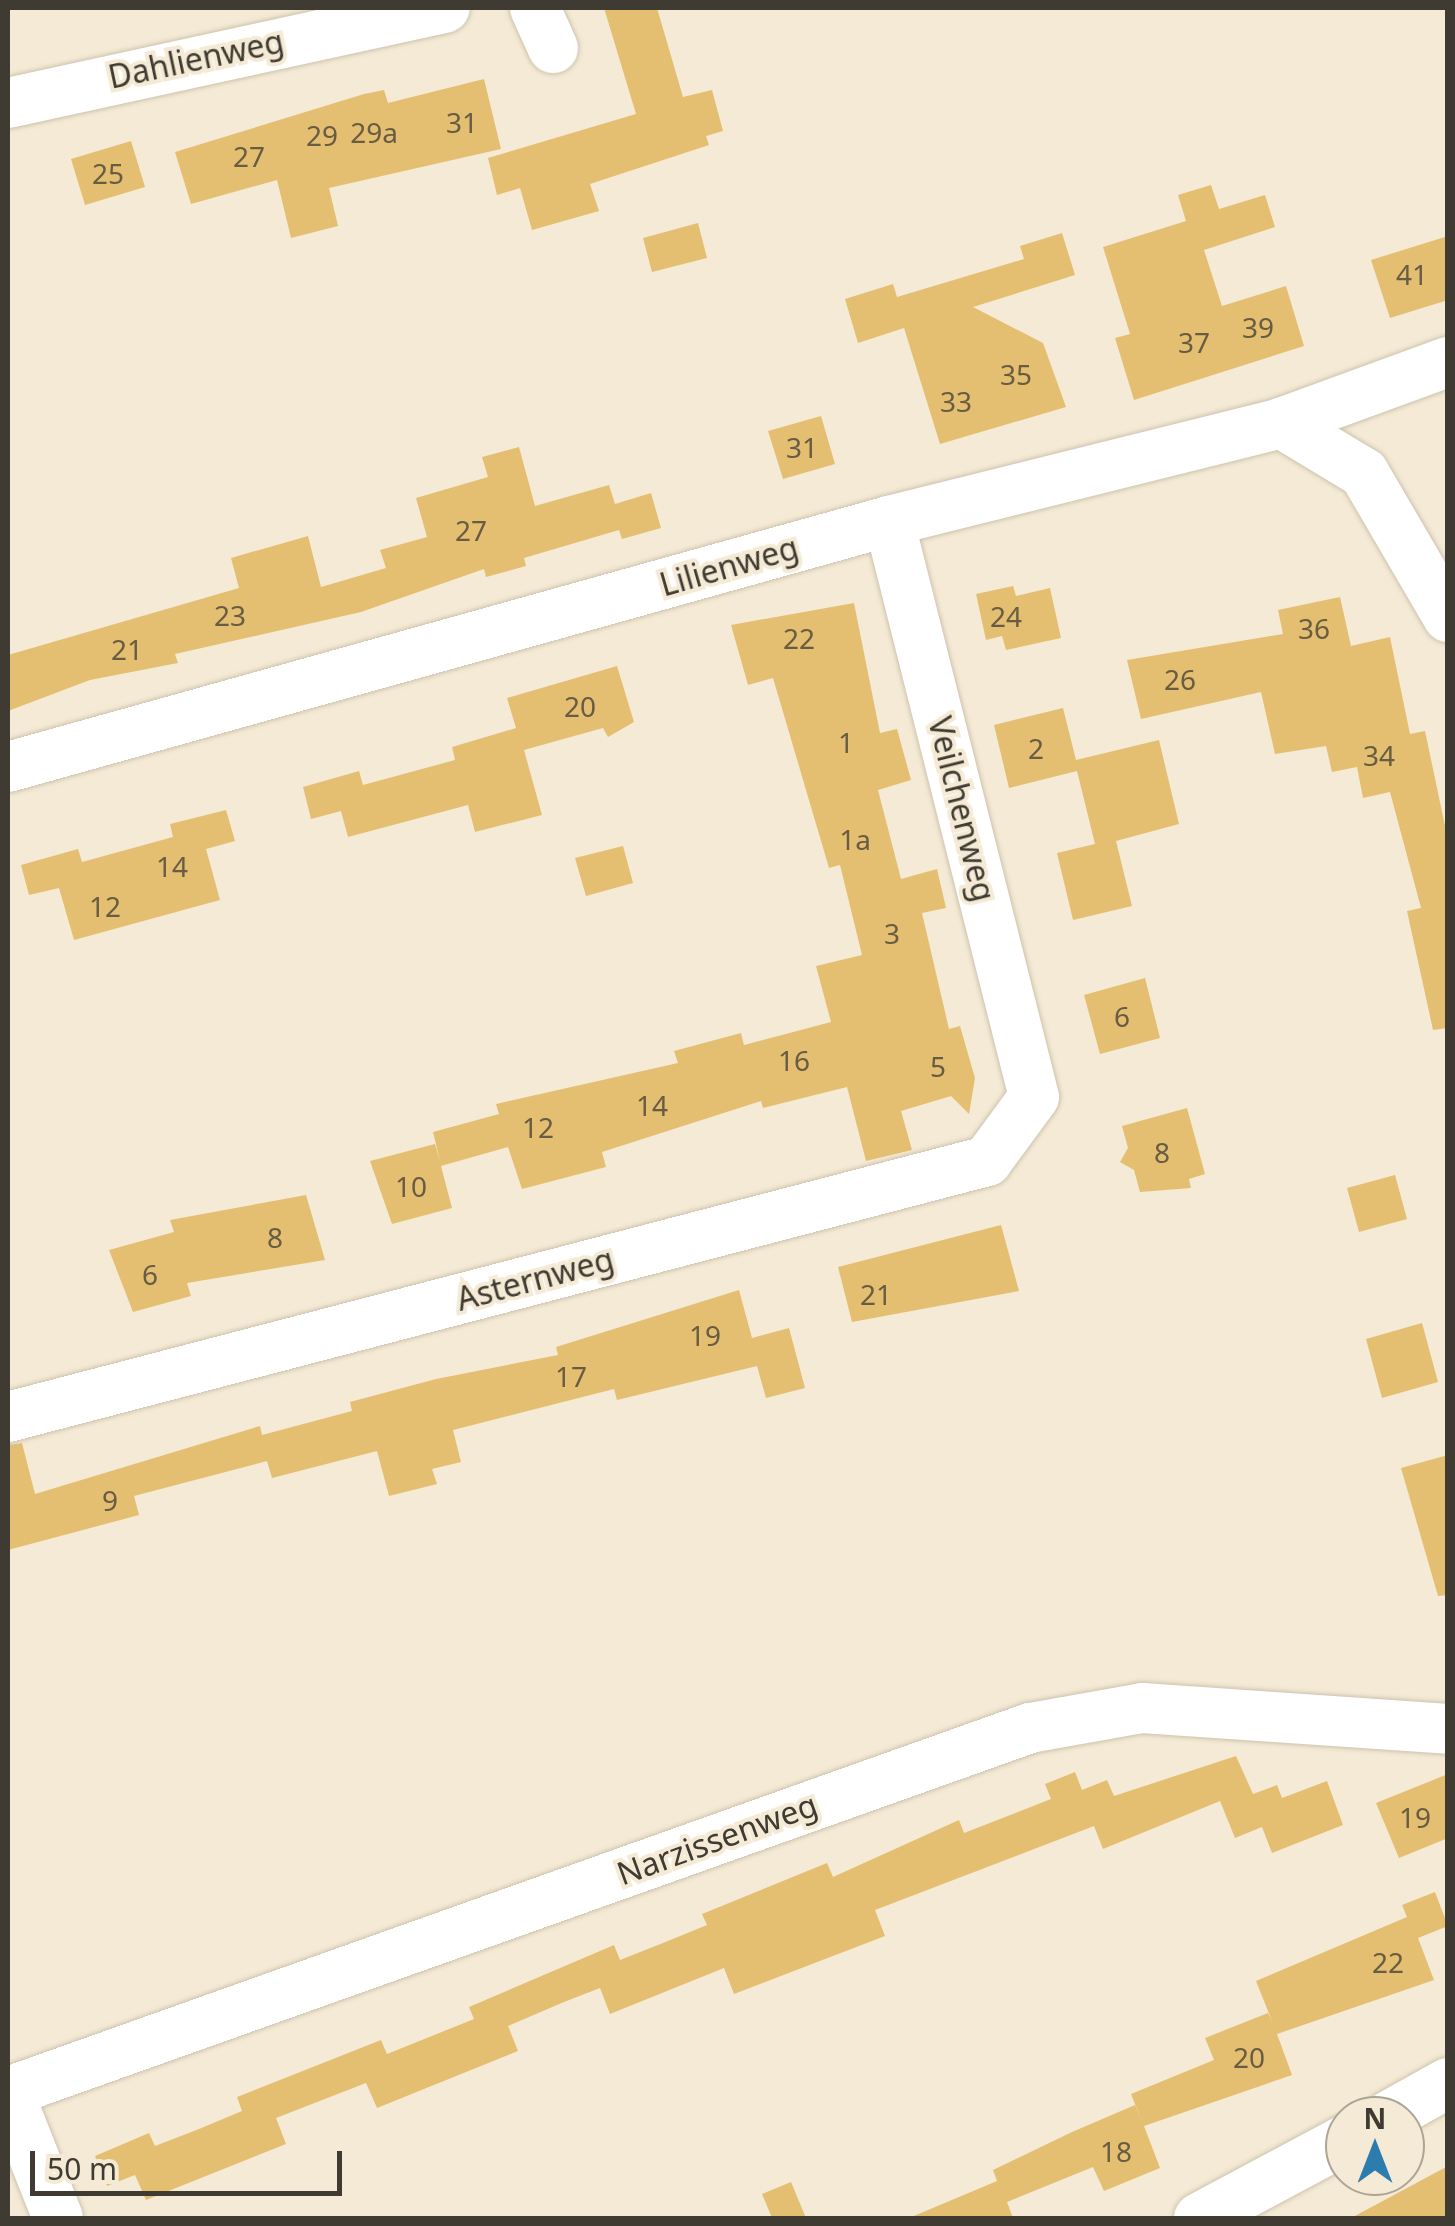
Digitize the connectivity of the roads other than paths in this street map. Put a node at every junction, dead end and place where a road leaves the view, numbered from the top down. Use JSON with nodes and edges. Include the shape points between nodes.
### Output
{"nodes":[{"id":1,"x":445,"y":8,"type":"edge"},
{"id":2,"x":8,"y":103,"type":"edge"},
{"id":3,"x":1448,"y":362,"type":"edge"},
{"id":4,"x":1281,"y":423,"type":"junction"},
{"id":5,"x":890,"y":521,"type":"junction"},
{"id":6,"x":1448,"y":617,"type":"edge"},
{"id":7,"x":8,"y":767,"type":"edge"},
{"id":8,"x":1034,"y":1098,"type":"joint"},
{"id":9,"x":8,"y":1417,"type":"edge"},
{"id":10,"x":1448,"y":1729,"type":"edge"},
{"id":11,"x":1448,"y":2084,"type":"edge"},
{"id":12,"x":1425,"y":2096,"type":"edge"},
{"id":13,"x":1325,"y":2151,"type":"edge"},
{"id":14,"x":58,"y":2218,"type":"edge"},
{"id":15,"x":1199,"y":2218,"type":"edge"}],
"edges":[{"from":1,"to":2,"type":"street","name":"Dahlienweg"},
{"from":3,"to":4,"type":"street","name":"Lilienweg"},
{"from":4,"to":5,"type":"street","name":"Lilienweg"},
{"from":4,"to":6,"type":"street","via":[[1364,472]]},
{"from":5,"to":7,"type":"street","name":"Lilienweg"},
{"from":5,"to":8,"type":"street","name":"Veilchenweg"},
{"from":8,"to":9,"type":"street","name":"Asternweg","via":[[987,1161]]},
{"from":10,"to":14,"type":"street","name":"Narzissenweg","via":[[1142,1708],[1011,1734],[8,2092]]},
{"from":11,"to":12,"type":"street"},
{"from":13,"to":15,"type":"street"}]}
